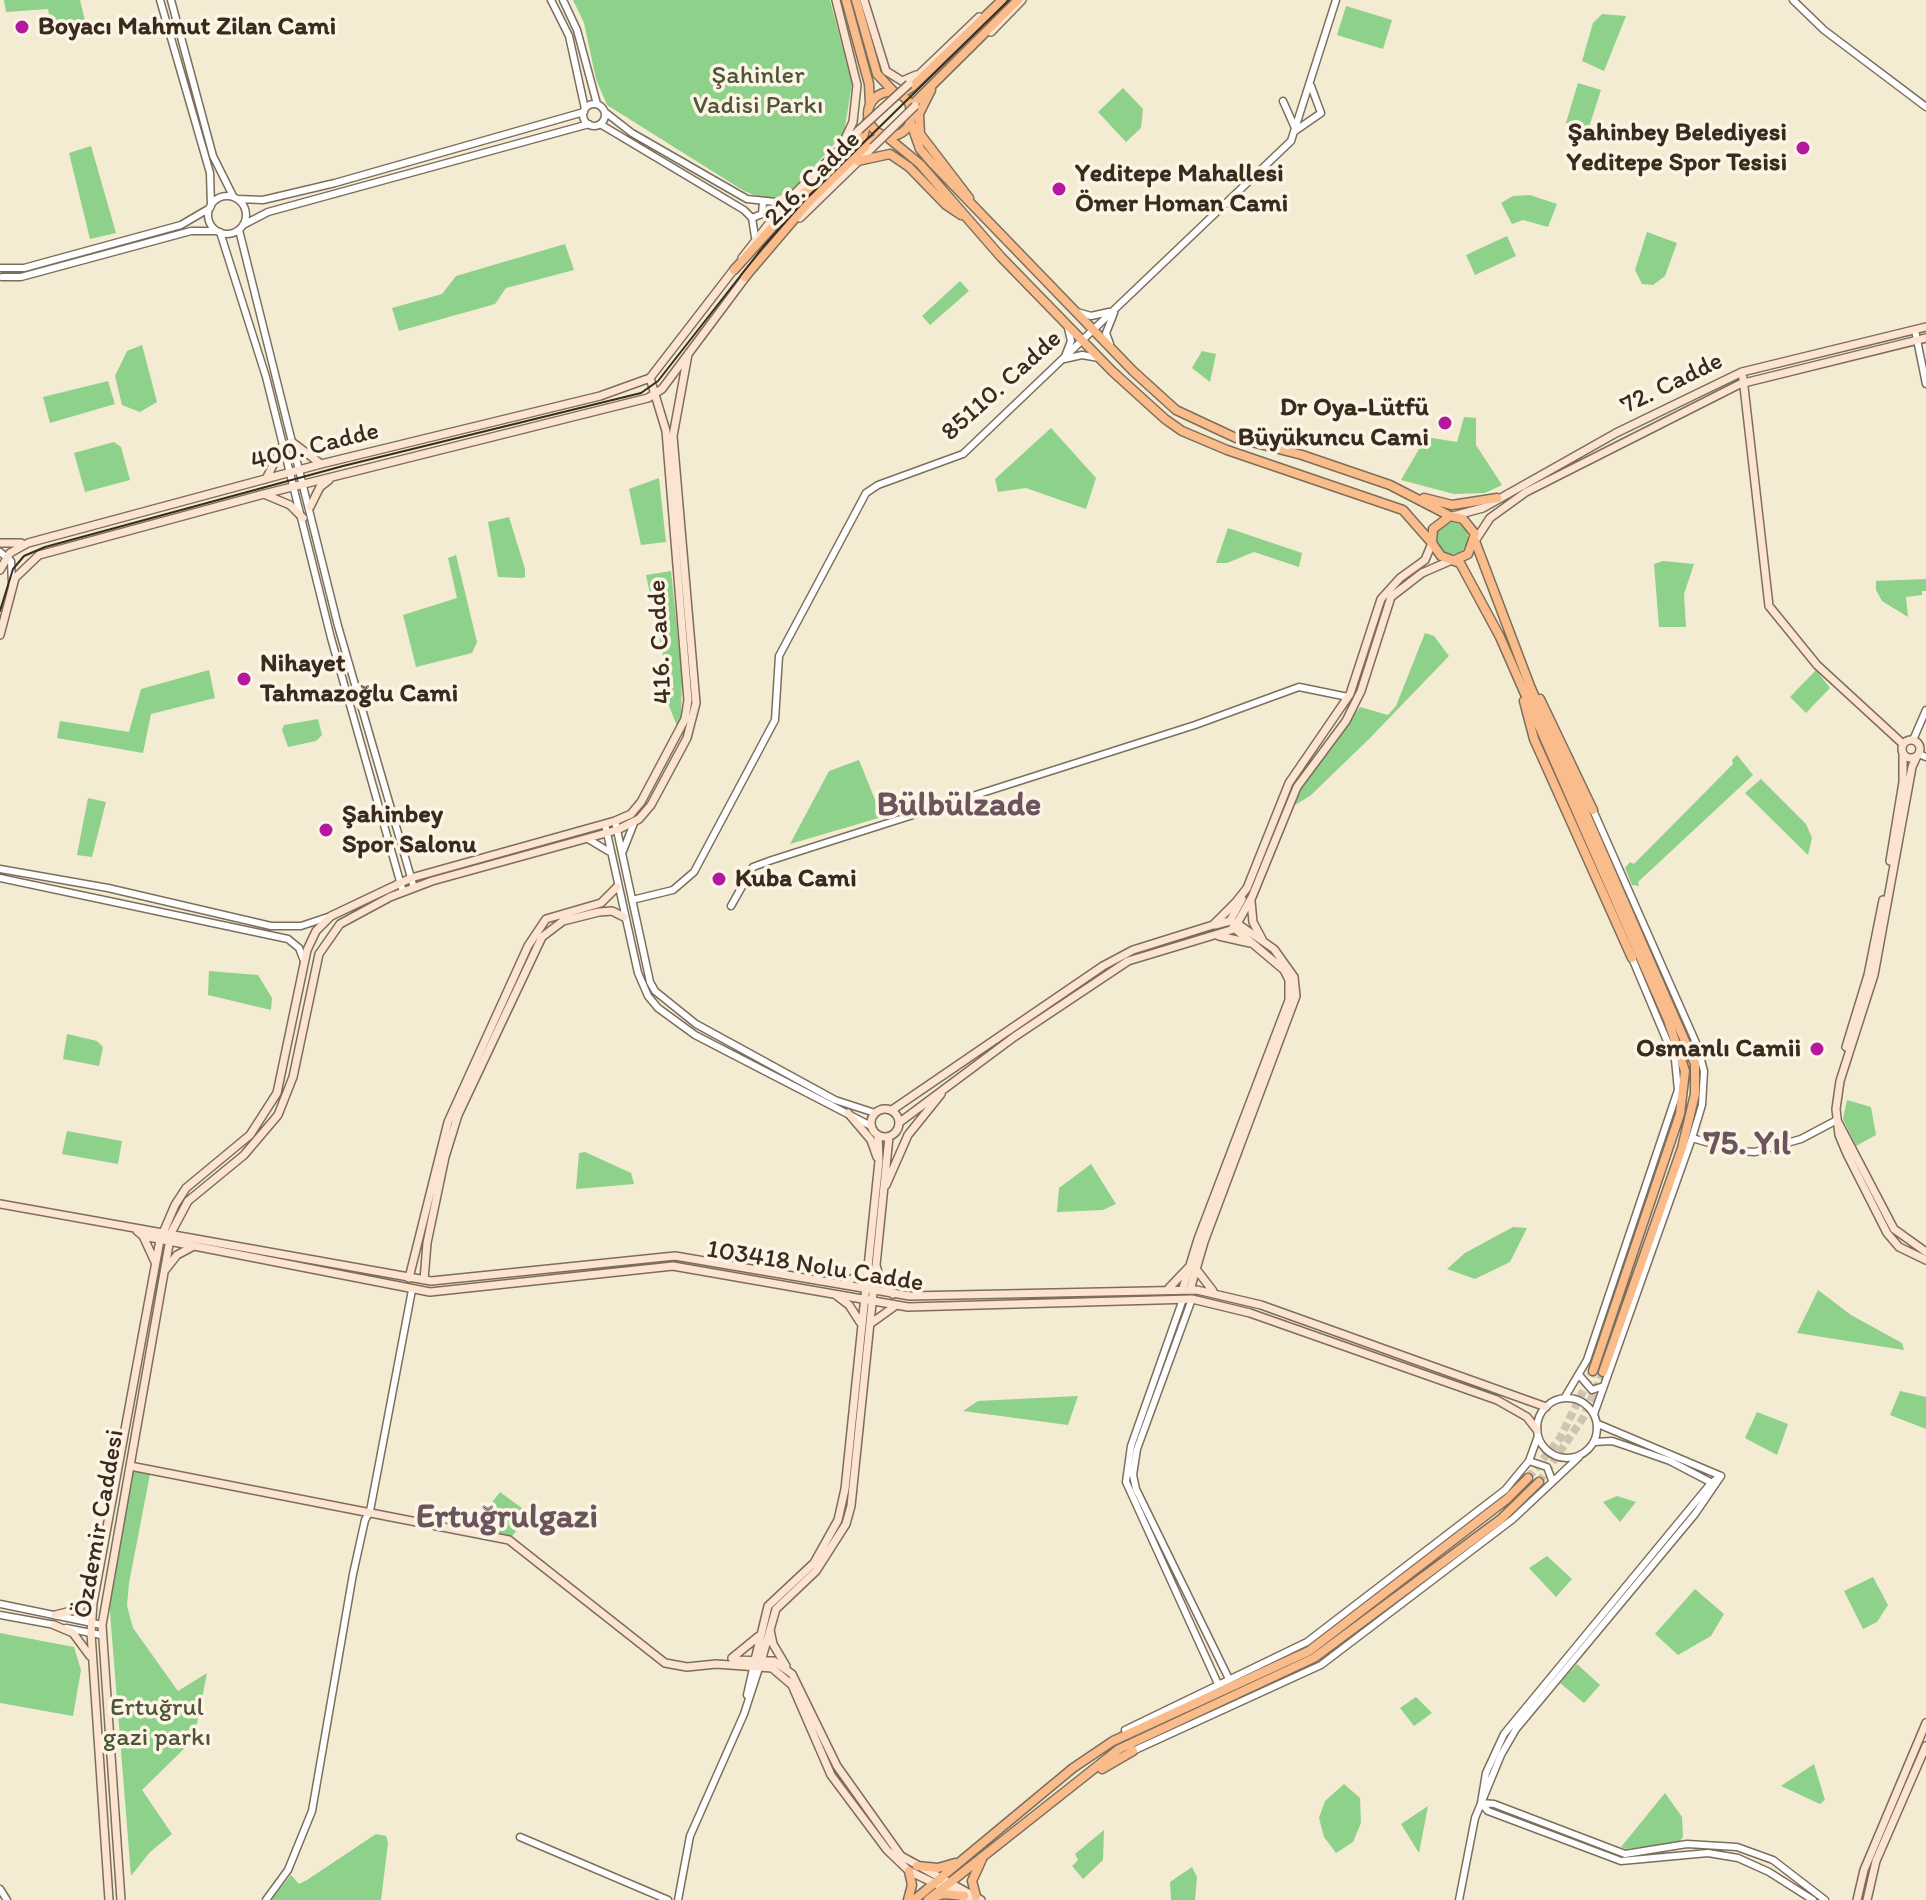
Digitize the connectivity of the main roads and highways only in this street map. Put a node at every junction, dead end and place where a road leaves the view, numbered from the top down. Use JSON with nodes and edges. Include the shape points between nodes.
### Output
{"nodes":[{"id":1,"x":836,"y":0,"type":"edge"},
{"id":2,"x":846,"y":0,"type":"edge"},
{"id":3,"x":856,"y":0,"type":"edge"},
{"id":4,"x":864,"y":0,"type":"edge"},
{"id":5,"x":1001,"y":0,"type":"edge"},
{"id":6,"x":1020,"y":0,"type":"edge"},
{"id":7,"x":921,"y":72,"type":"junction"},
{"id":8,"x":931,"y":90,"type":"junction"},
{"id":9,"x":897,"y":94,"type":"junction"},
{"id":10,"x":870,"y":104,"type":"junction"},
{"id":11,"x":913,"y":106,"type":"junction"},
{"id":12,"x":868,"y":119,"type":"junction"},
{"id":13,"x":910,"y":121,"type":"junction"},
{"id":14,"x":884,"y":136,"type":"junction"},
{"id":15,"x":839,"y":149,"type":"junction"},
{"id":16,"x":858,"y":161,"type":"junction"},
{"id":17,"x":976,"y":209,"type":"junction"},
{"id":18,"x":966,"y":218,"type":"junction"},
{"id":19,"x":734,"y":270,"type":"junction"},
{"id":20,"x":745,"y":277,"type":"junction"},
{"id":21,"x":1926,"y":327,"type":"edge"},
{"id":22,"x":1926,"y":338,"type":"edge"},
{"id":23,"x":688,"y":354,"type":"junction"},
{"id":24,"x":1742,"y":372,"type":"junction"},
{"id":25,"x":650,"y":378,"type":"junction"},
{"id":26,"x":1743,"y":382,"type":"junction"},
{"id":27,"x":649,"y":397,"type":"junction"},
{"id":28,"x":662,"y":412,"type":"junction"},
{"id":29,"x":292,"y":442,"type":"road end"},
{"id":30,"x":283,"y":445,"type":"road end"},
{"id":31,"x":321,"y":464,"type":"junction"},
{"id":32,"x":336,"y":476,"type":"junction"},
{"id":33,"x":264,"y":480,"type":"junction"},
{"id":34,"x":264,"y":494,"type":"junction"},
{"id":35,"x":1412,"y":494,"type":"junction"},
{"id":36,"x":1497,"y":498,"type":"junction"},
{"id":37,"x":310,"y":507,"type":"road end"},
{"id":38,"x":1450,"y":516,"type":"junction"},
{"id":39,"x":303,"y":518,"type":"road end"},
{"id":40,"x":1475,"y":541,"type":"junction"},
{"id":41,"x":0,"y":543,"type":"edge"},
{"id":42,"x":28,"y":543,"type":"junction"},
{"id":43,"x":1432,"y":543,"type":"junction"},
{"id":44,"x":4,"y":554,"type":"edge"},
{"id":45,"x":1455,"y":560,"type":"junction"},
{"id":46,"x":1,"y":566,"type":"edge"},
{"id":47,"x":0,"y":635,"type":"edge"},
{"id":48,"x":1516,"y":673,"type":"junction"},
{"id":49,"x":1530,"y":686,"type":"junction"},
{"id":50,"x":1903,"y":744,"type":"junction"},
{"id":51,"x":1903,"y":754,"type":"junction"},
{"id":52,"x":1921,"y":755,"type":"edge"},
{"id":53,"x":1593,"y":810,"type":"road end"},
{"id":54,"x":616,"y":825,"type":"junction"},
{"id":55,"x":606,"y":828,"type":"junction"},
{"id":56,"x":617,"y":887,"type":"road end"},
{"id":57,"x":1247,"y":888,"type":"junction"},
{"id":58,"x":1252,"y":897,"type":"junction"},
{"id":59,"x":608,"y":899,"type":"junction"},
{"id":60,"x":612,"y":911,"type":"junction"},
{"id":61,"x":624,"y":917,"type":"road end"},
{"id":62,"x":1213,"y":925,"type":"junction"},
{"id":63,"x":1234,"y":925,"type":"junction"},
{"id":64,"x":1213,"y":935,"type":"junction"},
{"id":65,"x":1262,"y":944,"type":"junction"},
{"id":66,"x":1632,"y":958,"type":"road end"},
{"id":67,"x":1840,"y":1081,"type":"junction"},
{"id":68,"x":948,"y":1086,"type":"junction"},
{"id":69,"x":892,"y":1110,"type":"junction"},
{"id":70,"x":848,"y":1113,"type":"road end"},
{"id":71,"x":1837,"y":1120,"type":"junction"},
{"id":72,"x":900,"y":1122,"type":"junction"},
{"id":73,"x":878,"y":1135,"type":"junction"},
{"id":74,"x":889,"y":1137,"type":"junction"},
{"id":75,"x":879,"y":1167,"type":"junction"},
{"id":76,"x":882,"y":1199,"type":"junction"},
{"id":77,"x":0,"y":1204,"type":"edge"},
{"id":78,"x":184,"y":1207,"type":"junction"},
{"id":79,"x":168,"y":1218,"type":"junction"},
{"id":80,"x":151,"y":1229,"type":"junction"},
{"id":81,"x":140,"y":1234,"type":"junction"},
{"id":82,"x":168,"y":1235,"type":"junction"},
{"id":83,"x":192,"y":1236,"type":"junction"},
{"id":84,"x":160,"y":1240,"type":"junction"},
{"id":85,"x":194,"y":1246,"type":"junction"},
{"id":86,"x":1926,"y":1252,"type":"edge"},
{"id":87,"x":1926,"y":1260,"type":"edge"},
{"id":88,"x":155,"y":1262,"type":"junction"},
{"id":89,"x":872,"y":1266,"type":"junction"},
{"id":90,"x":1193,"y":1267,"type":"junction"},
{"id":91,"x":409,"y":1278,"type":"junction"},
{"id":92,"x":162,"y":1279,"type":"junction"},
{"id":93,"x":424,"y":1280,"type":"junction"},
{"id":94,"x":844,"y":1285,"type":"junction"},
{"id":95,"x":864,"y":1289,"type":"junction"},
{"id":96,"x":1168,"y":1289,"type":"junction"},
{"id":97,"x":1186,"y":1289,"type":"junction"},
{"id":98,"x":873,"y":1290,"type":"junction"},
{"id":99,"x":1214,"y":1292,"type":"junction"},
{"id":100,"x":836,"y":1294,"type":"junction"},
{"id":101,"x":893,"y":1294,"type":"junction"},
{"id":102,"x":863,"y":1299,"type":"junction"},
{"id":103,"x":872,"y":1301,"type":"junction"},
{"id":104,"x":896,"y":1305,"type":"junction"},
{"id":105,"x":865,"y":1324,"type":"junction"},
{"id":106,"x":1546,"y":1407,"type":"road end"},
{"id":107,"x":1538,"y":1433,"type":"road end"},
{"id":108,"x":130,"y":1466,"type":"junction"},
{"id":109,"x":1528,"y":1478,"type":"tunnel mouth"},
{"id":110,"x":1539,"y":1482,"type":"tunnel mouth"},
{"id":111,"x":96,"y":1584,"type":"junction"},
{"id":112,"x":55,"y":1615,"type":"road end"},
{"id":113,"x":54,"y":1625,"type":"road end"},
{"id":114,"x":769,"y":1626,"type":"junction"},
{"id":115,"x":760,"y":1634,"type":"junction"},
{"id":116,"x":93,"y":1660,"type":"junction"},
{"id":117,"x":728,"y":1660,"type":"junction"},
{"id":118,"x":758,"y":1661,"type":"junction"},
{"id":119,"x":716,"y":1664,"type":"junction"},
{"id":120,"x":790,"y":1676,"type":"junction"},
{"id":121,"x":1926,"y":1723,"type":"edge"},
{"id":122,"x":1125,"y":1730,"type":"road end"},
{"id":123,"x":1113,"y":1741,"type":"junction"},
{"id":124,"x":1926,"y":1746,"type":"edge"},
{"id":125,"x":1133,"y":1751,"type":"road end"},
{"id":126,"x":1071,"y":1788,"type":"junction"},
{"id":127,"x":983,"y":1856,"type":"junction"},
{"id":128,"x":960,"y":1862,"type":"junction"},
{"id":129,"x":913,"y":1869,"type":"junction"},
{"id":130,"x":937,"y":1881,"type":"junction"},
{"id":131,"x":947,"y":1885,"type":"junction"},
{"id":132,"x":972,"y":1898,"type":"edge"},
{"id":133,"x":1855,"y":1898,"type":"edge"},
{"id":134,"x":929,"y":1899,"type":"edge"},
{"id":135,"x":109,"y":1900,"type":"edge"},
{"id":136,"x":121,"y":1900,"type":"edge"},
{"id":137,"x":911,"y":1900,"type":"edge"},
{"id":138,"x":1867,"y":1900,"type":"edge"}],
"edges":[{"from":1,"to":15,"type":"main road","via":[[857,85],[853,122]]},
{"from":2,"to":10,"type":"main road"},
{"from":3,"to":9,"type":"main road","via":[[877,74]]},
{"from":4,"to":7,"type":"main road","via":[[886,71],[902,81]]},
{"from":5,"to":7,"type":"main road","name":"216. Cadde"},
{"from":5,"to":9,"type":"main road","via":[[912,87]]},
{"from":6,"to":8,"type":"main road","name":"216. Cadde"},
{"from":6,"to":11,"type":"main road"},
{"from":7,"to":15,"type":"main road","name":"216. Cadde","bridge":true},
{"from":8,"to":11,"type":"main road","name":"216. Cadde"},
{"from":8,"to":17,"type":"main road","via":[[919,114],[920,134]]},
{"from":9,"to":10,"type":"main road","via":[[879,95]]},
{"from":9,"to":11,"type":"main road"},
{"from":10,"to":12,"type":"main road"},
{"from":11,"to":13,"type":"main road"},
{"from":11,"to":16,"type":"main road","name":"216. Cadde","bridge":true},
{"from":12,"to":14,"type":"main road"},
{"from":12,"to":19,"type":"main road","via":[[863,137]]},
{"from":13,"to":14,"type":"main road","via":[[903,132]]},
{"from":13,"to":17,"type":"main road","via":[[920,149]]},
{"from":14,"to":18,"type":"main road","via":[[920,164]]},
{"from":14,"to":20,"type":"main road","via":[[868,144],[809,202]]},
{"from":15,"to":19,"type":"main road","name":"216. Cadde","via":[[755,237]]},
{"from":16,"to":18,"type":"main road","via":[[890,154]]},
{"from":16,"to":20,"type":"main road","name":"216. Cadde"},
{"from":17,"to":35,"type":"main road","via":[[1176,410],[1193,421]]},
{"from":18,"to":43,"type":"main road","via":[[1144,402],[1182,431],[1403,510]]},
{"from":19,"to":25,"type":"main road","name":"216. Cadde"},
{"from":20,"to":23,"type":"main road","name":"216. Cadde"},
{"from":21,"to":24,"type":"main road","name":"72. Cadde"},
{"from":22,"to":26,"type":"main road"},
{"from":23,"to":27,"type":"main road","name":"216. Cadde"},
{"from":23,"to":54,"type":"main road","via":[[673,436],[696,703],[685,744],[651,805],[634,823]]},
{"from":24,"to":26,"type":"main road"},
{"from":24,"to":36,"type":"main road","name":"72. Cadde"},
{"from":25,"to":27,"type":"main road","name":"416. Cadde"},
{"from":25,"to":31,"type":"main road","name":"400. Cadde","via":[[600,396]]},
{"from":26,"to":40,"type":"main road","via":[[1526,492],[1490,518]]},
{"from":26,"to":50,"type":"main road","via":[[1769,606],[1817,665]]},
{"from":27,"to":28,"type":"main road","name":"416. Cadde"},
{"from":27,"to":28,"type":"main road"},
{"from":27,"to":32,"type":"main road","name":"400. Cadde"},
{"from":28,"to":54,"type":"main road","name":"416. Cadde","via":[[688,700],[685,719],[641,802]]},
{"from":29,"to":31,"type":"main road"},
{"from":30,"to":33,"type":"main road"},
{"from":31,"to":33,"type":"main road","name":"400. Cadde"},
{"from":32,"to":34,"type":"main road","name":"400. Cadde"},
{"from":32,"to":37,"type":"main road","via":[[320,487]]},
{"from":33,"to":42,"type":"main road","name":"400. Cadde"},
{"from":34,"to":39,"type":"main road","via":[[290,505]]},
{"from":34,"to":47,"type":"main road","name":"400. Cadde","via":[[29,562],[11,586]]},
{"from":35,"to":36,"type":"main road","via":[[1452,505]]},
{"from":35,"to":38,"type":"main road"},
{"from":36,"to":38,"type":"main road","name":"72. Cadde","via":[[1476,511]]},
{"from":38,"to":40,"type":"main road","via":[[1469,522]]},
{"from":38,"to":43,"type":"main road","via":[[1433,529]]},
{"from":40,"to":45,"type":"main road","via":[[1468,554]]},
{"from":40,"to":49,"type":"main road"},
{"from":41,"to":42,"type":"main road"},
{"from":42,"to":44,"type":"main road","name":"400. Cadde"},
{"from":43,"to":45,"type":"main road","via":[[1441,556]]},
{"from":43,"to":57,"type":"main road","via":[[1425,560],[1381,599],[1348,697],[1289,783]]},
{"from":44,"to":46,"type":"main road","name":"400. Cadde"},
{"from":45,"to":48,"type":"main road"},
{"from":45,"to":58,"type":"main road","via":[[1429,568],[1391,597],[1361,691],[1346,721],[1297,787]]},
{"from":48,"to":49,"type":"main road","via":[[1668,1020],[1685,1071],[1685,1098],[1598,1372],[1682,1148],[1695,1094],[1695,1064]]},
{"from":48,"to":66,"type":"main road","via":[[1534,739]]},
{"from":49,"to":53,"type":"main road","via":[[1549,711]]},
{"from":50,"to":51,"type":"main road"},
{"from":50,"to":52,"type":"main road","via":[[1913,740]]},
{"from":51,"to":52,"type":"main road"},
{"from":51,"to":67,"type":"main road","via":[[1903,782],[1880,913]]},
{"from":52,"to":67,"type":"main road","via":[[1912,767],[1874,975]]},
{"from":54,"to":55,"type":"main road","name":"416. Cadde"},
{"from":55,"to":78,"type":"main road","via":[[414,888],[340,924],[315,967],[293,1077],[278,1115],[244,1155]]},
{"from":55,"to":79,"type":"main road","name":"416. Cadde","via":[[411,878],[331,916],[316,931],[304,961],[277,1093],[250,1135],[196,1178]]},
{"from":56,"to":59,"type":"main road"},
{"from":57,"to":62,"type":"main road"},
{"from":57,"to":63,"type":"main road"},
{"from":58,"to":63,"type":"main road"},
{"from":58,"to":65,"type":"main road","via":[[1253,922]]},
{"from":59,"to":60,"type":"main road"},
{"from":59,"to":91,"type":"main road","via":[[546,919],[528,946],[448,1122]]},
{"from":60,"to":61,"type":"main road"},
{"from":60,"to":93,"type":"main road","via":[[563,921],[535,949],[458,1115],[439,1186]]},
{"from":62,"to":63,"type":"main road"},
{"from":62,"to":69,"type":"main road","via":[[1133,950],[1103,966]]},
{"from":63,"to":64,"type":"main road"},
{"from":63,"to":65,"type":"main road"},
{"from":64,"to":65,"type":"main road"},
{"from":64,"to":68,"type":"main road","via":[[1128,961]]},
{"from":65,"to":90,"type":"main road","via":[[1287,964],[1296,996]]},
{"from":67,"to":71,"type":"main road"},
{"from":68,"to":72,"type":"main road"},
{"from":68,"to":76,"type":"main road","via":[[908,1135]]},
{"from":69,"to":72,"type":"main road"},
{"from":69,"to":73,"type":"main road","via":[[875,1113],[871,1126]]},
{"from":70,"to":75,"type":"main road","via":[[871,1140]]},
{"from":71,"to":86,"type":"main road","via":[[1894,1229]]},
{"from":71,"to":87,"type":"main road","via":[[1847,1154],[1887,1233],[1899,1247]]},
{"from":72,"to":74,"type":"main road"},
{"from":73,"to":74,"type":"main road"},
{"from":73,"to":75,"type":"main road"},
{"from":74,"to":76,"type":"main road"},
{"from":75,"to":89,"type":"main road"},
{"from":76,"to":89,"type":"main road"},
{"from":77,"to":81,"type":"main road","name":"103418 Nolu Cadde"},
{"from":78,"to":82,"type":"main road","name":"Özdemir Caddesi"},
{"from":78,"to":83,"type":"main road","via":[[183,1222]]},
{"from":79,"to":80,"type":"main road"},
{"from":79,"to":82,"type":"main road","name":"416. Cadde"},
{"from":80,"to":81,"type":"main road"},
{"from":80,"to":82,"type":"main road"},
{"from":81,"to":84,"type":"main road","name":"103418 Nolu Cadde"},
{"from":81,"to":88,"type":"main road"},
{"from":82,"to":83,"type":"main road"},
{"from":82,"to":84,"type":"main road","name":"103418 Nolu Cadde"},
{"from":82,"to":85,"type":"main road","name":"103418 Nolu Cadde"},
{"from":82,"to":92,"type":"main road","name":"Özdemir Caddesi"},
{"from":83,"to":91,"type":"main road"},
{"from":84,"to":88,"type":"main road","name":"Özdemir Caddesi"},
{"from":85,"to":92,"type":"main road","via":[[173,1259]]},
{"from":85,"to":100,"type":"main road","name":"103418 Nolu Cadde","via":[[412,1290],[449,1292],[673,1266]]},
{"from":88,"to":111,"type":"main road","name":"Özdemir Caddesi"},
{"from":89,"to":94,"type":"main road"},
{"from":89,"to":95,"type":"main road"},
{"from":89,"to":98,"type":"main road"},
{"from":89,"to":101,"type":"main road"},
{"from":90,"to":96,"type":"main road"},
{"from":90,"to":97,"type":"main road"},
{"from":90,"to":99,"type":"main road"},
{"from":91,"to":93,"type":"main road"},
{"from":92,"to":108,"type":"main road","name":"Özdemir Caddesi"},
{"from":93,"to":94,"type":"main road","via":[[675,1256]]},
{"from":94,"to":95,"type":"main road"},
{"from":95,"to":98,"type":"main road"},
{"from":95,"to":102,"type":"main road"},
{"from":96,"to":97,"type":"main road"},
{"from":96,"to":101,"type":"main road"},
{"from":97,"to":99,"type":"main road"},
{"from":98,"to":101,"type":"main road"},
{"from":98,"to":103,"type":"main road"},
{"from":99,"to":106,"type":"main road"},
{"from":100,"to":102,"type":"main road","name":"103418 Nolu Cadde"},
{"from":100,"to":105,"type":"main road"},
{"from":102,"to":103,"type":"main road","name":"103418 Nolu Cadde"},
{"from":102,"to":105,"type":"main road"},
{"from":103,"to":104,"type":"main road","name":"103418 Nolu Cadde"},
{"from":103,"to":105,"type":"main road"},
{"from":104,"to":105,"type":"main road"},
{"from":104,"to":107,"type":"main road","name":"103418 Nolu Cadde","via":[[1188,1299],[1250,1313],[1497,1400],[1527,1417]]},
{"from":105,"to":114,"type":"main road","via":[[846,1524],[816,1571],[780,1602]]},
{"from":105,"to":115,"type":"main road","via":[[838,1520],[814,1563],[768,1606]]},
{"from":108,"to":119,"type":"main road","via":[[509,1540],[665,1663]]},
{"from":108,"to":136,"type":"main road","name":"Özdemir Caddesi","via":[[101,1635]]},
{"from":109,"to":123,"type":"main road","via":[[1309,1651]]},
{"from":110,"to":126,"type":"main road","via":[[1501,1519],[1314,1658],[1119,1749]]},
{"from":111,"to":112,"type":"main road","via":[[79,1609]]},
{"from":111,"to":116,"type":"main road","name":"Özdemir Caddesi"},
{"from":113,"to":116,"type":"main road","via":[[73,1633]]},
{"from":114,"to":118,"type":"main road"},
{"from":114,"to":120,"type":"main road"},
{"from":115,"to":117,"type":"main road"},
{"from":115,"to":118,"type":"main road"},
{"from":116,"to":135,"type":"main road","name":"Özdemir Caddesi"},
{"from":117,"to":118,"type":"main road"},
{"from":117,"to":119,"type":"main road"},
{"from":118,"to":119,"type":"main road"},
{"from":118,"to":120,"type":"main road"},
{"from":120,"to":129,"type":"main road","via":[[837,1766]]},
{"from":121,"to":133,"type":"main road"},
{"from":122,"to":123,"type":"main road"},
{"from":123,"to":128,"type":"main road"},
{"from":124,"to":138,"type":"main road","via":[[1872,1873]]},
{"from":125,"to":126,"type":"main road"},
{"from":126,"to":127,"type":"main road"},
{"from":127,"to":131,"type":"main road"},
{"from":127,"to":132,"type":"main road","via":[[972,1881]]},
{"from":128,"to":129,"type":"main road"},
{"from":128,"to":130,"type":"main road"},
{"from":129,"to":130,"type":"main road"},
{"from":129,"to":137,"type":"main road"},
{"from":130,"to":131,"type":"main road"},
{"from":130,"to":137,"type":"main road"},
{"from":131,"to":132,"type":"main road"},
{"from":131,"to":132,"type":"main road"},
{"from":131,"to":134,"type":"main road"},
{"from":132,"to":134,"type":"main road","via":[[944,1894]]}]}
